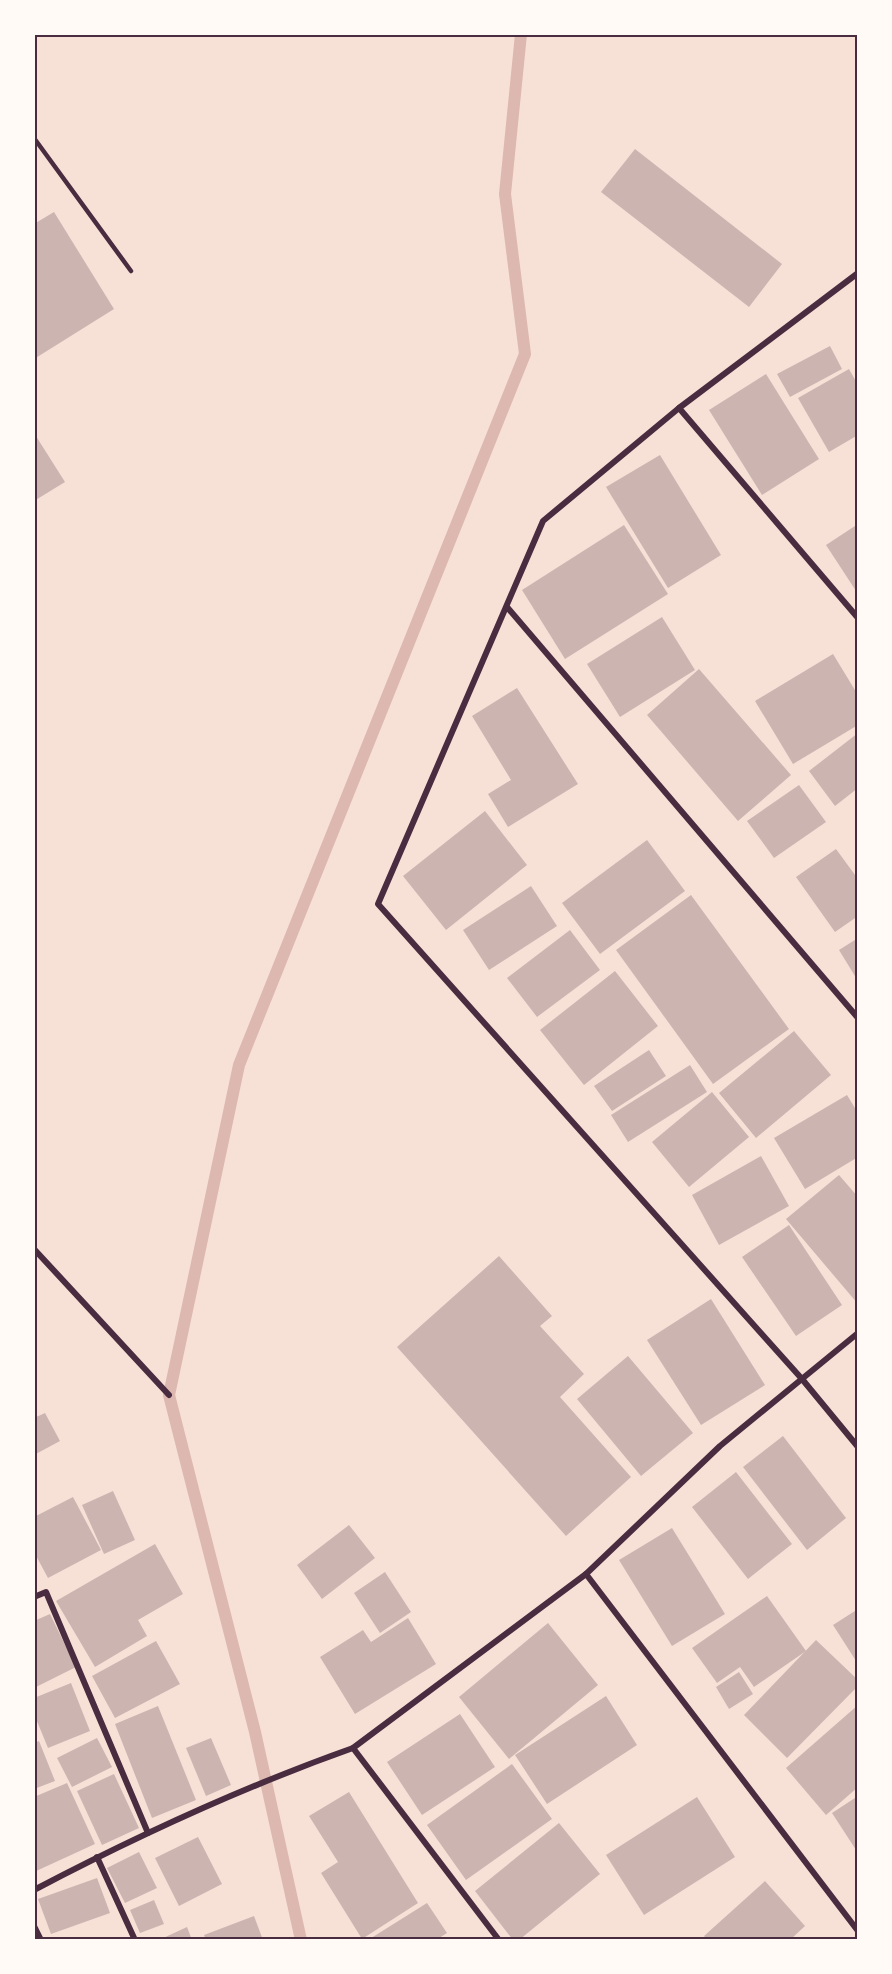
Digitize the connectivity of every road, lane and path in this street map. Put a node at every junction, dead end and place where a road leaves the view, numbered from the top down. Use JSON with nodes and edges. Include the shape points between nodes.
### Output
{"nodes":[{"id":1,"x":34,"y":138,"type":"edge"},
{"id":2,"x":131,"y":271,"type":"dead end"},
{"id":3,"x":858,"y":273,"type":"edge"},
{"id":4,"x":679,"y":408,"type":"junction"},
{"id":5,"x":507,"y":607,"type":"junction"},
{"id":6,"x":858,"y":618,"type":"edge"},
{"id":7,"x":858,"y":1018,"type":"edge"},
{"id":8,"x":34,"y":1249,"type":"edge"},
{"id":9,"x":858,"y":1333,"type":"edge"},
{"id":10,"x":802,"y":1379,"type":"junction"},
{"id":11,"x":169,"y":1395,"type":"dead end"},
{"id":12,"x":858,"y":1447,"type":"edge"},
{"id":13,"x":586,"y":1574,"type":"junction"},
{"id":14,"x":34,"y":1597,"type":"edge"},
{"id":15,"x":352,"y":1748,"type":"junction"},
{"id":16,"x":147,"y":1833,"type":"junction"},
{"id":17,"x":97,"y":1857,"type":"junction"},
{"id":18,"x":34,"y":1890,"type":"edge"},
{"id":19,"x":34,"y":1926,"type":"edge"},
{"id":20,"x":858,"y":1931,"type":"edge"},
{"id":21,"x":40,"y":1940,"type":"edge"},
{"id":22,"x":135,"y":1940,"type":"edge"},
{"id":23,"x":499,"y":1940,"type":"edge"}],
"edges":[{"from":1,"to":2,"type":"lane"},
{"from":3,"to":4,"type":"street"},
{"from":4,"to":5,"type":"street","via":[[543,521]]},
{"from":4,"to":6,"type":"street"},
{"from":5,"to":7,"type":"street"},
{"from":5,"to":10,"type":"street","via":[[378,904]]},
{"from":8,"to":11,"type":"street"},
{"from":9,"to":10,"type":"street"},
{"from":10,"to":12,"type":"street"},
{"from":10,"to":13,"type":"street","via":[[720,1446]]},
{"from":13,"to":15,"type":"street"},
{"from":13,"to":20,"type":"street"},
{"from":14,"to":16,"type":"street","via":[[46,1592]]},
{"from":15,"to":16,"type":"street"},
{"from":15,"to":23,"type":"street"},
{"from":16,"to":17,"type":"street"},
{"from":17,"to":18,"type":"street"},
{"from":17,"to":22,"type":"street"},
{"from":19,"to":21,"type":"street"}]}
